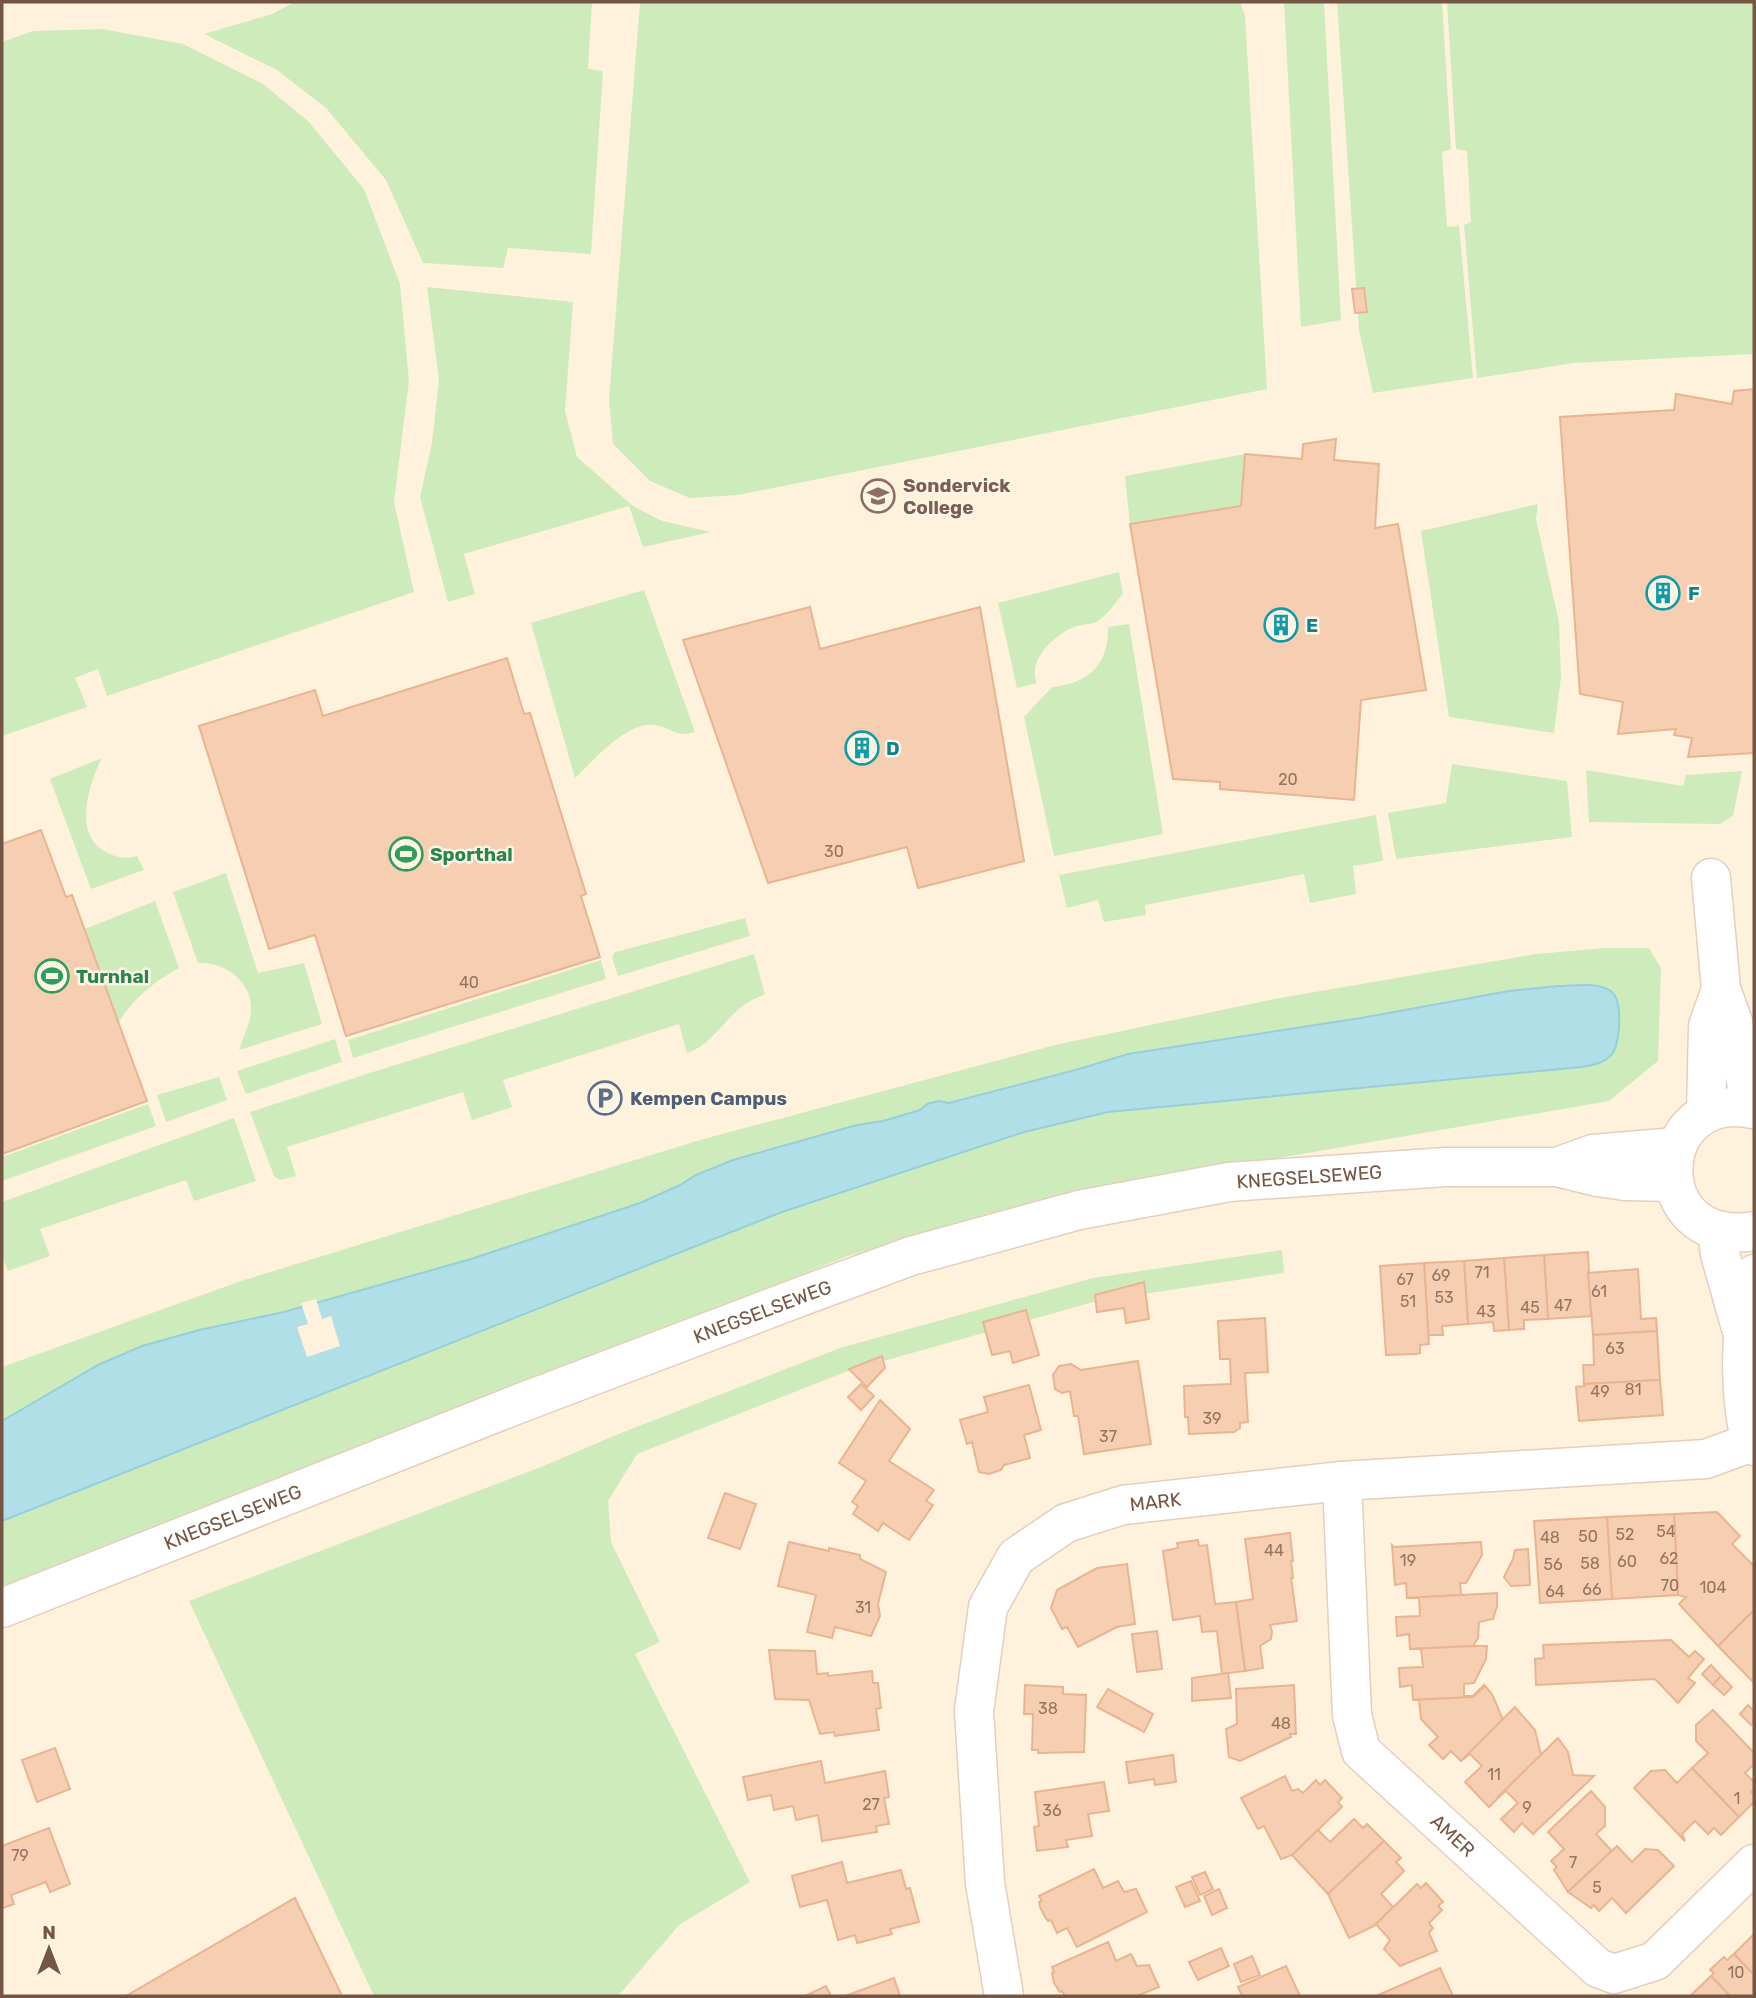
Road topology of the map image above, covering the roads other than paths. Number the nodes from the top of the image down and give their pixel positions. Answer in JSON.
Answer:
{"nodes":[{"id":1,"x":1711,"y":878,"type":"dead end"},
{"id":2,"x":1721,"y":989,"type":"junction"},
{"id":3,"x":1753,"y":1109,"type":"edge"},
{"id":4,"x":1706,"y":1113,"type":"junction"},
{"id":5,"x":1674,"y":1165,"type":"junction"},
{"id":6,"x":1736,"y":1231,"type":"edge"},
{"id":7,"x":1754,"y":1274,"type":"edge"},
{"id":8,"x":1743,"y":1337,"type":"junction"},
{"id":9,"x":1753,"y":1444,"type":"edge"},
{"id":10,"x":1342,"y":1481,"type":"junction"},
{"id":11,"x":2,"y":1608,"type":"edge"},
{"id":12,"x":1754,"y":1864,"type":"edge"},
{"id":13,"x":1004,"y":1996,"type":"edge"}],
"edges":[{"from":1,"to":2,"type":"street"},
{"from":2,"to":3,"type":"street"},
{"from":2,"to":4,"type":"street"},
{"from":3,"to":4,"type":"street"},
{"from":4,"to":5,"type":"street"},
{"from":5,"to":6,"type":"street"},
{"from":5,"to":11,"type":"street","name":"KNEGSELSEWEG"},
{"from":6,"to":8,"type":"street"},
{"from":7,"to":8,"type":"street"},
{"from":8,"to":9,"type":"street"},
{"from":9,"to":10,"type":"street","name":"MARK"},
{"from":10,"to":12,"type":"street","name":"AMER"},
{"from":10,"to":13,"type":"street","name":"MARK"}]}
